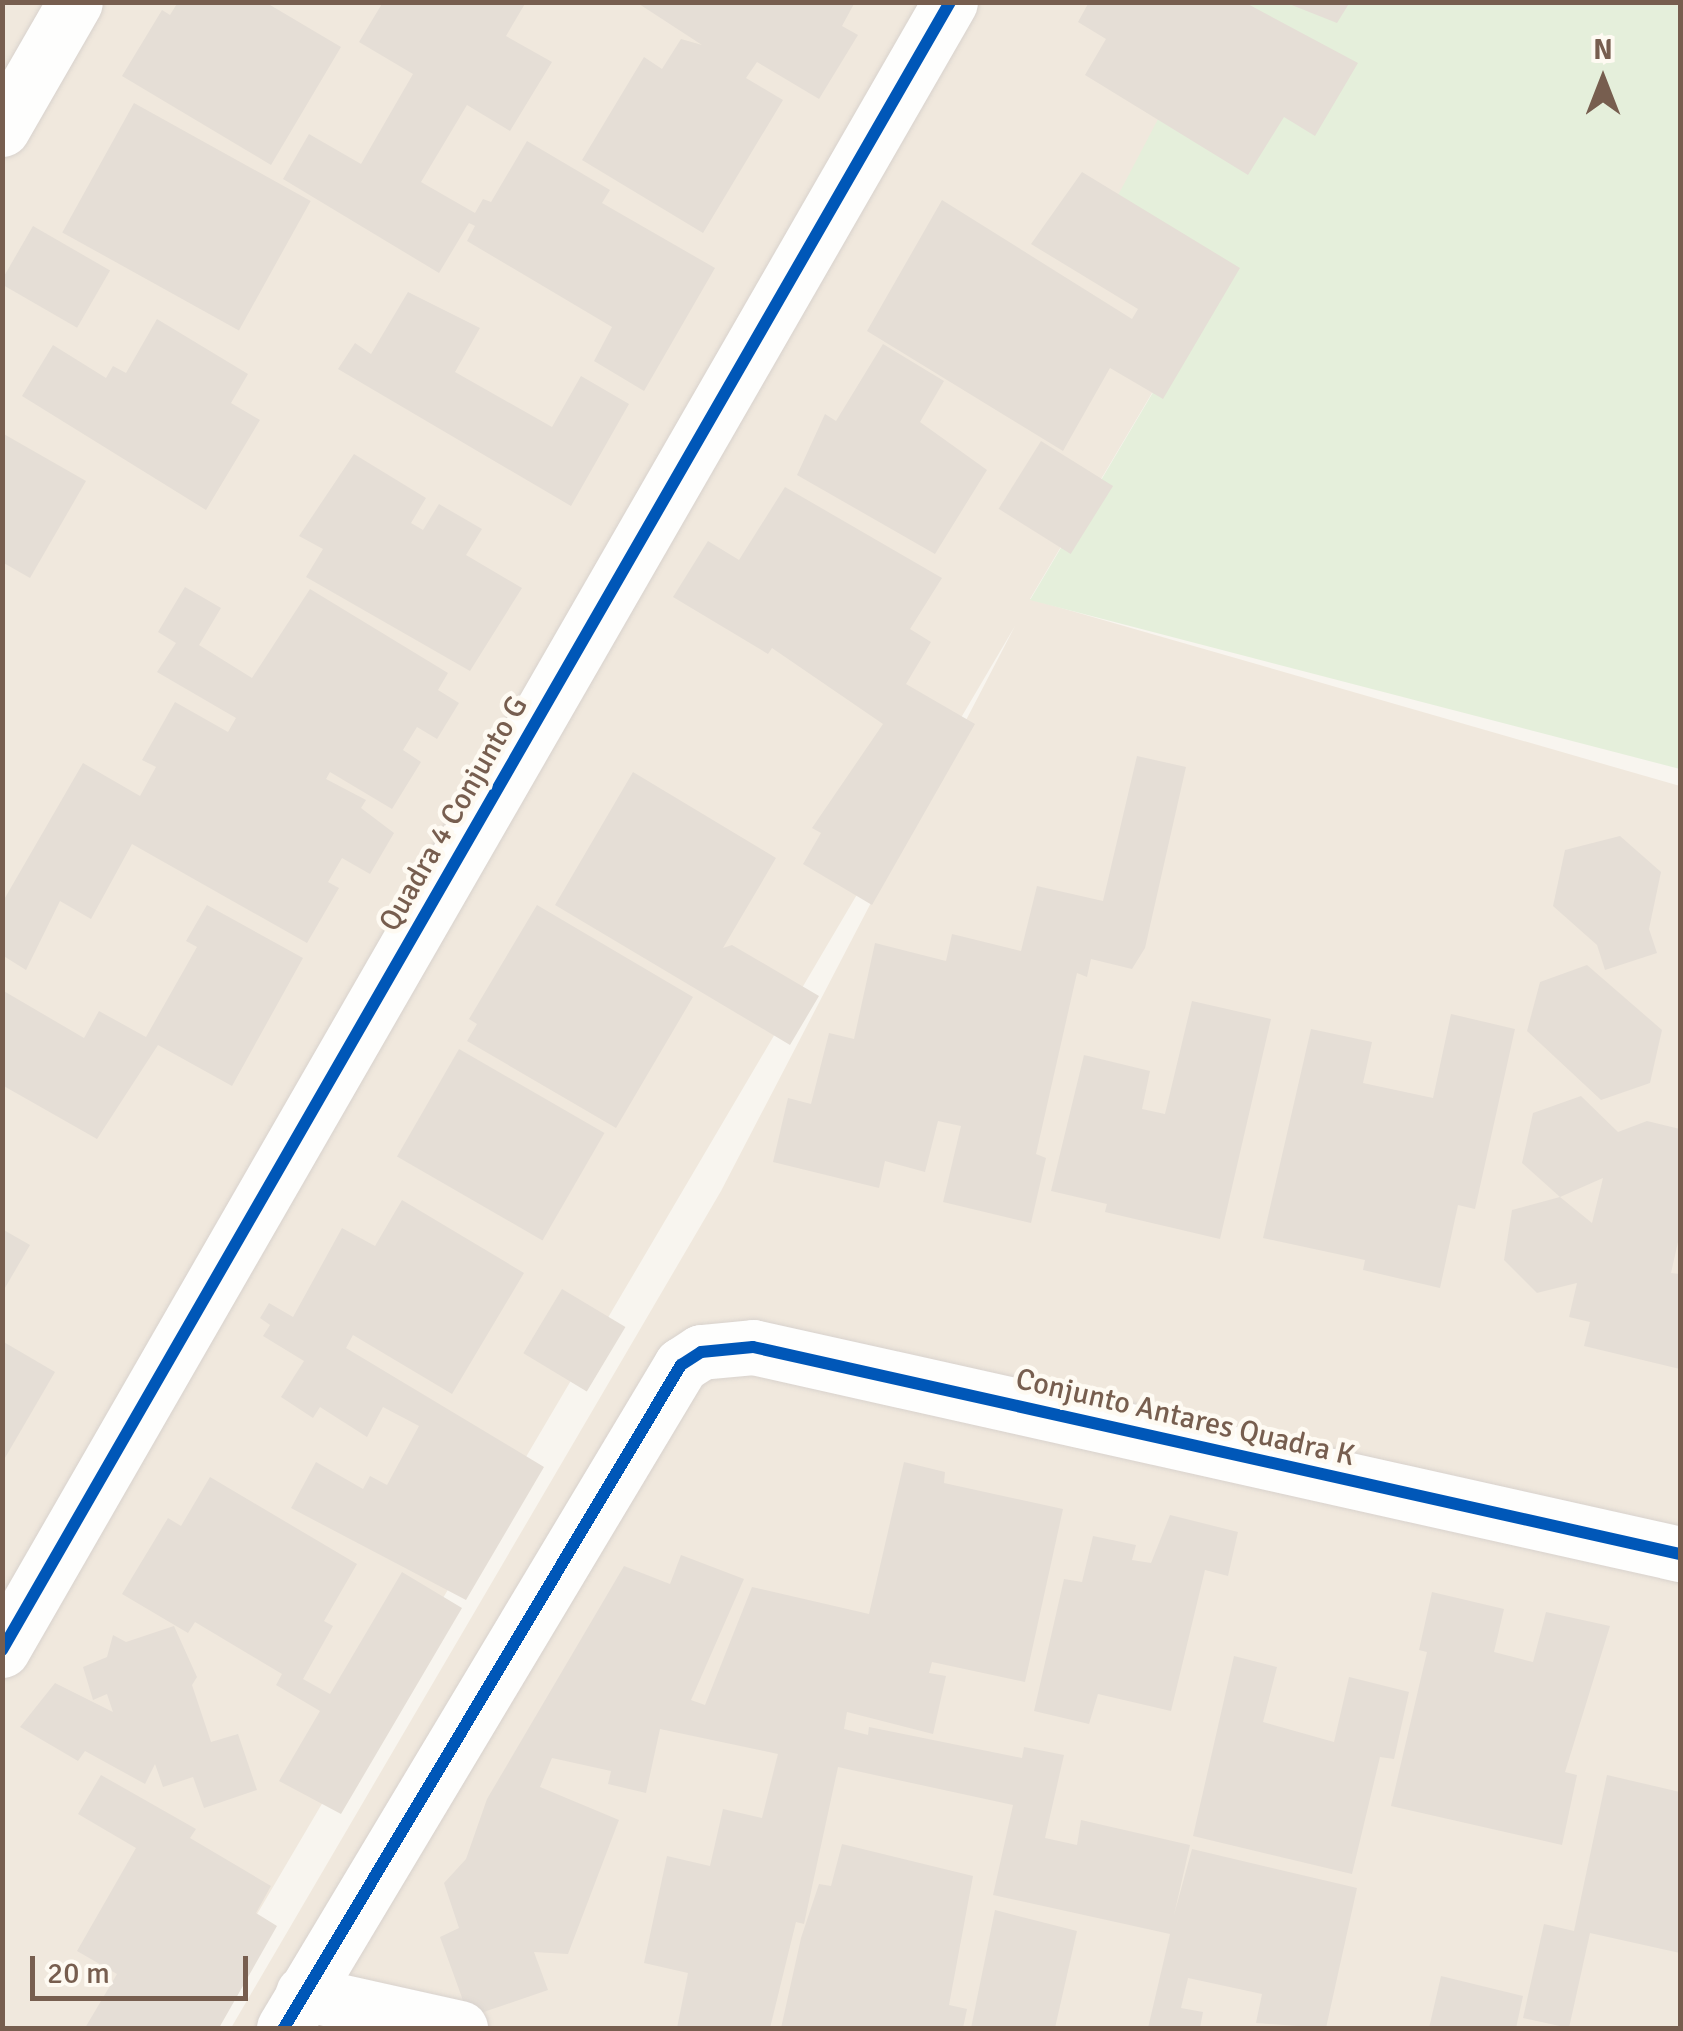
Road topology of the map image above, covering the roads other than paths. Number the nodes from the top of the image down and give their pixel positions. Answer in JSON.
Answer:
{"nodes":[{"id":1,"x":75,"y":2,"type":"edge"},
{"id":2,"x":950,"y":2,"type":"edge"},
{"id":3,"x":2,"y":128,"type":"edge"},
{"id":4,"x":1680,"y":1554,"type":"edge"},
{"id":5,"x":2,"y":1650,"type":"edge"},
{"id":6,"x":293,"y":2011,"type":"edge"},
{"id":7,"x":460,"y":2028,"type":"edge"}],
"edges":[{"from":1,"to":3,"type":"street"},
{"from":2,"to":5,"type":"street","name":"Quadra 4 Conjunto G"},
{"from":4,"to":6,"type":"street","name":"Conjunto Antares Quadra K"},
{"from":6,"to":7,"type":"street"}]}
